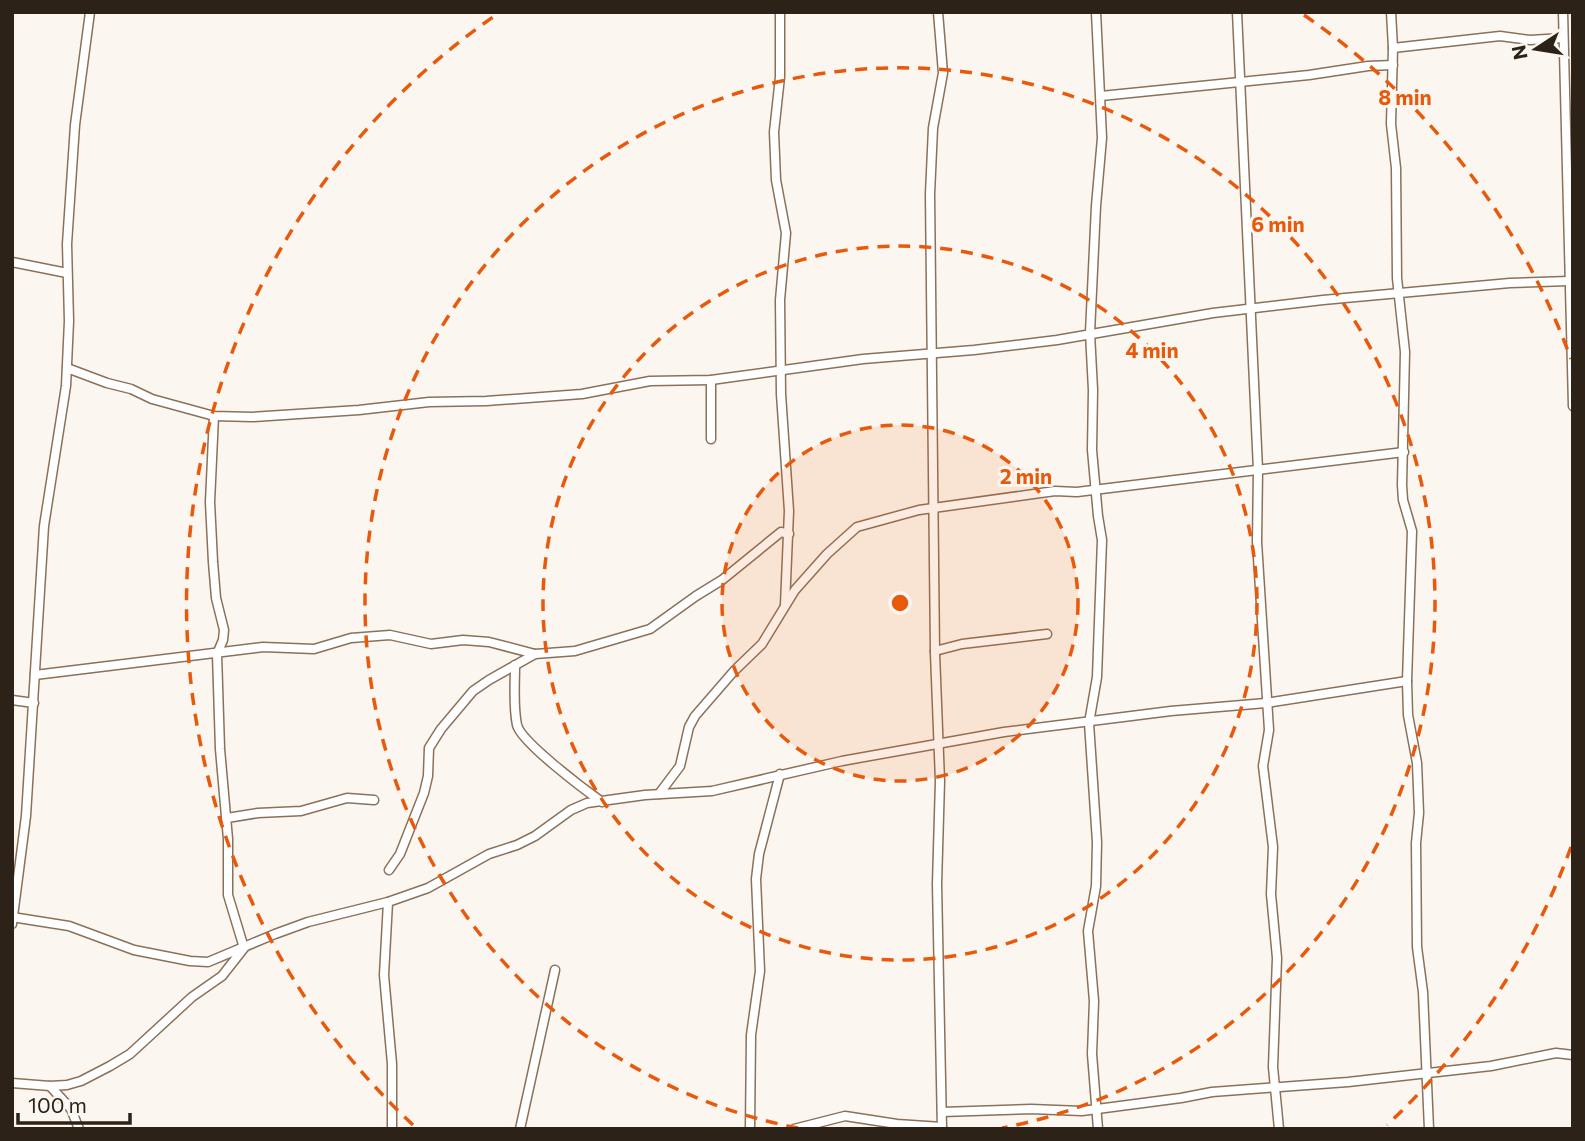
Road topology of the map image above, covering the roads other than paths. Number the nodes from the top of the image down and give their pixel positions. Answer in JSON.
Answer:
{"nodes":[{"id":1,"x":90,"y":12,"type":"edge"},
{"id":2,"x":780,"y":12,"type":"edge"},
{"id":3,"x":938,"y":12,"type":"edge"},
{"id":4,"x":1096,"y":12,"type":"edge"},
{"id":5,"x":1237,"y":12,"type":"edge"},
{"id":6,"x":1391,"y":12,"type":"edge"},
{"id":7,"x":1563,"y":12,"type":"edge"},
{"id":8,"x":1563,"y":38,"type":"junction"},
{"id":9,"x":1393,"y":48,"type":"junction"},
{"id":10,"x":1393,"y":65,"type":"junction"},
{"id":11,"x":1239,"y":82,"type":"junction"},
{"id":12,"x":1101,"y":96,"type":"junction"},
{"id":13,"x":12,"y":262,"type":"edge"},
{"id":14,"x":67,"y":273,"type":"junction"},
{"id":15,"x":1569,"y":281,"type":"junction"},
{"id":16,"x":1399,"y":294,"type":"junction"},
{"id":17,"x":1249,"y":309,"type":"junction"},
{"id":18,"x":1090,"y":333,"type":"junction"},
{"id":19,"x":933,"y":353,"type":"junction"},
{"id":20,"x":67,"y":368,"type":"junction"},
{"id":21,"x":781,"y":370,"type":"junction"},
{"id":22,"x":712,"y":380,"type":"junction"},
{"id":23,"x":1573,"y":406,"type":"edge"},
{"id":24,"x":214,"y":416,"type":"junction"},
{"id":25,"x":711,"y":439,"type":"dead end"},
{"id":26,"x":1404,"y":452,"type":"junction"},
{"id":27,"x":1258,"y":470,"type":"junction"},
{"id":28,"x":1095,"y":488,"type":"junction"},
{"id":29,"x":934,"y":508,"type":"junction"},
{"id":30,"x":789,"y":534,"type":"junction"},
{"id":31,"x":784,"y":608,"type":"junction"},
{"id":32,"x":1047,"y":634,"type":"dead end"},
{"id":33,"x":936,"y":651,"type":"junction"},
{"id":34,"x":217,"y":654,"type":"junction"},
{"id":35,"x":535,"y":654,"type":"junction"},
{"id":36,"x":515,"y":665,"type":"junction"},
{"id":37,"x":35,"y":675,"type":"junction"},
{"id":38,"x":1407,"y":681,"type":"junction"},
{"id":39,"x":12,"y":700,"type":"edge"},
{"id":40,"x":34,"y":703,"type":"junction"},
{"id":41,"x":1266,"y":704,"type":"junction"},
{"id":42,"x":1089,"y":723,"type":"junction"},
{"id":43,"x":940,"y":745,"type":"junction"},
{"id":44,"x":780,"y":774,"type":"junction"},
{"id":45,"x":659,"y":794,"type":"junction"},
{"id":46,"x":374,"y":800,"type":"dead end"},
{"id":47,"x":602,"y":802,"type":"junction"},
{"id":48,"x":227,"y":818,"type":"junction"},
{"id":49,"x":17,"y":845,"type":"edge"},
{"id":50,"x":389,"y":870,"type":"dead end"},
{"id":51,"x":388,"y":902,"type":"junction"},
{"id":52,"x":13,"y":919,"type":"edge"},
{"id":53,"x":244,"y":948,"type":"junction"},
{"id":54,"x":555,"y":970,"type":"dead end"},
{"id":55,"x":1573,"y":1055,"type":"edge"},
{"id":56,"x":1425,"y":1073,"type":"junction"},
{"id":57,"x":12,"y":1083,"type":"edge"},
{"id":58,"x":50,"y":1086,"type":"junction"},
{"id":59,"x":1275,"y":1088,"type":"junction"},
{"id":60,"x":1098,"y":1108,"type":"junction"},
{"id":61,"x":942,"y":1112,"type":"junction"},
{"id":62,"x":942,"y":1128,"type":"edge"},
{"id":63,"x":79,"y":1129,"type":"edge"},
{"id":64,"x":392,"y":1129,"type":"edge"},
{"id":65,"x":520,"y":1129,"type":"edge"},
{"id":66,"x":750,"y":1129,"type":"edge"},
{"id":67,"x":794,"y":1129,"type":"edge"},
{"id":68,"x":1098,"y":1129,"type":"edge"},
{"id":69,"x":1279,"y":1129,"type":"edge"},
{"id":70,"x":1429,"y":1129,"type":"edge"}],
"edges":[{"from":1,"to":14,"type":"street"},
{"from":2,"to":21,"type":"street"},
{"from":3,"to":19,"type":"street"},
{"from":4,"to":12,"type":"street"},
{"from":5,"to":11,"type":"street"},
{"from":6,"to":9,"type":"street"},
{"from":7,"to":8,"type":"street"},
{"from":8,"to":9,"type":"street"},
{"from":8,"to":15,"type":"street"},
{"from":9,"to":10,"type":"street"},
{"from":10,"to":11,"type":"street"},
{"from":10,"to":16,"type":"street"},
{"from":11,"to":12,"type":"street"},
{"from":11,"to":17,"type":"street"},
{"from":12,"to":18,"type":"street"},
{"from":13,"to":14,"type":"street"},
{"from":14,"to":20,"type":"street"},
{"from":15,"to":16,"type":"street"},
{"from":15,"to":23,"type":"street"},
{"from":16,"to":17,"type":"street"},
{"from":16,"to":26,"type":"street"},
{"from":17,"to":18,"type":"street"},
{"from":17,"to":27,"type":"street"},
{"from":18,"to":19,"type":"street"},
{"from":18,"to":28,"type":"street"},
{"from":19,"to":21,"type":"street"},
{"from":19,"to":29,"type":"street"},
{"from":20,"to":24,"type":"street"},
{"from":20,"to":37,"type":"street"},
{"from":21,"to":22,"type":"street"},
{"from":21,"to":30,"type":"street"},
{"from":22,"to":24,"type":"street"},
{"from":22,"to":25,"type":"street"},
{"from":24,"to":34,"type":"street"},
{"from":26,"to":27,"type":"street"},
{"from":26,"to":38,"type":"street"},
{"from":27,"to":28,"type":"street"},
{"from":27,"to":41,"type":"street"},
{"from":28,"to":29,"type":"street"},
{"from":28,"to":42,"type":"street"},
{"from":29,"to":31,"type":"street"},
{"from":29,"to":33,"type":"street"},
{"from":30,"to":31,"type":"street"},
{"from":30,"to":35,"type":"street"},
{"from":31,"to":45,"type":"street"},
{"from":32,"to":33,"type":"street"},
{"from":33,"to":43,"type":"street"},
{"from":34,"to":35,"type":"street"},
{"from":34,"to":37,"type":"street"},
{"from":34,"to":48,"type":"street"},
{"from":35,"to":36,"type":"street"},
{"from":36,"to":47,"type":"street"},
{"from":36,"to":50,"type":"street"},
{"from":37,"to":40,"type":"street"},
{"from":38,"to":41,"type":"street"},
{"from":38,"to":56,"type":"street"},
{"from":39,"to":40,"type":"street"},
{"from":40,"to":49,"type":"street"},
{"from":41,"to":42,"type":"street"},
{"from":41,"to":59,"type":"street"},
{"from":42,"to":43,"type":"street"},
{"from":42,"to":60,"type":"street"},
{"from":43,"to":44,"type":"street"},
{"from":43,"to":61,"type":"street"},
{"from":44,"to":45,"type":"street"},
{"from":44,"to":66,"type":"street"},
{"from":45,"to":47,"type":"street"},
{"from":46,"to":48,"type":"street"},
{"from":47,"to":51,"type":"street"},
{"from":48,"to":53,"type":"street"},
{"from":49,"to":52,"type":"street"},
{"from":51,"to":53,"type":"street"},
{"from":51,"to":64,"type":"street"},
{"from":52,"to":53,"type":"street"},
{"from":53,"to":58,"type":"street"},
{"from":54,"to":65,"type":"street"},
{"from":55,"to":56,"type":"street"},
{"from":56,"to":59,"type":"street"},
{"from":56,"to":70,"type":"street"},
{"from":57,"to":58,"type":"street"},
{"from":58,"to":63,"type":"street"},
{"from":59,"to":60,"type":"street"},
{"from":59,"to":69,"type":"street"},
{"from":60,"to":61,"type":"street"},
{"from":60,"to":68,"type":"street"},
{"from":61,"to":62,"type":"street"},
{"from":62,"to":67,"type":"street"}]}
